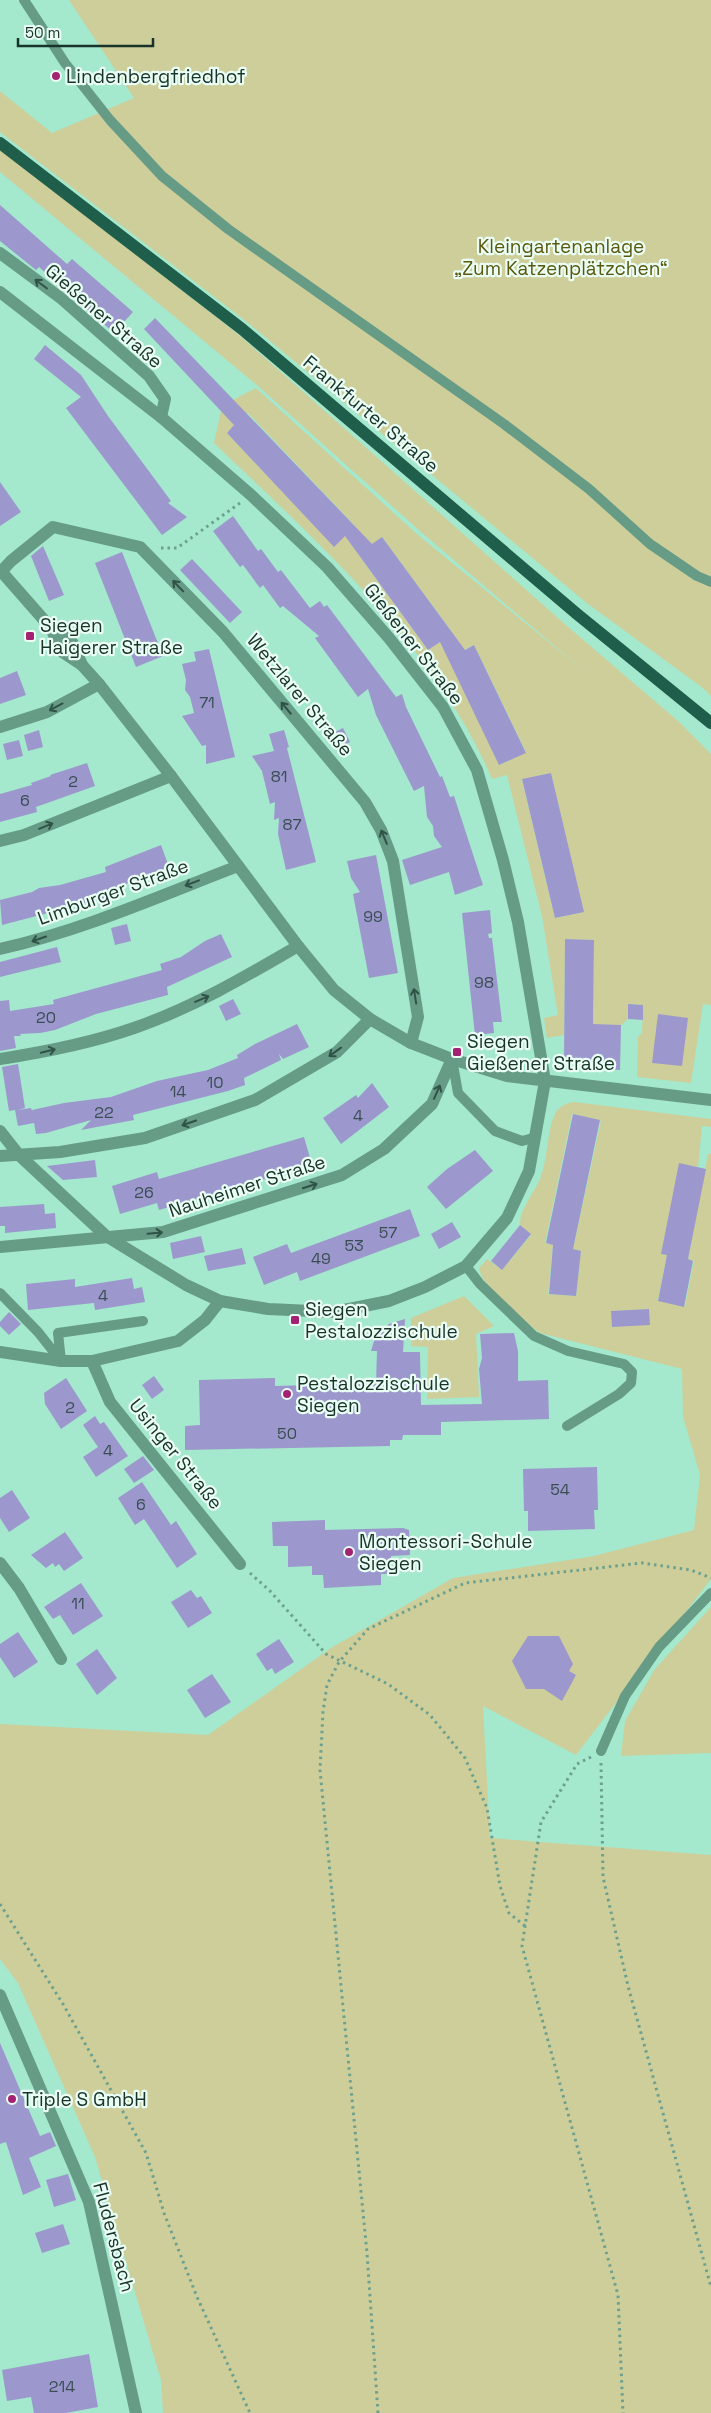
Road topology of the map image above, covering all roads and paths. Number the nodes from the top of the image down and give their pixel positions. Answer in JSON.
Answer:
{"nodes":[{"id":1,"x":24,"y":0,"type":"edge"},
{"id":2,"x":0,"y":143,"type":"edge"},
{"id":3,"x":0,"y":253,"type":"edge"},
{"id":4,"x":0,"y":292,"type":"edge"},
{"id":5,"x":161,"y":417,"type":"junction"},
{"id":6,"x":227,"y":513,"type":"dead end"},
{"id":7,"x":178,"y":548,"type":"dead end"},
{"id":8,"x":0,"y":572,"type":"edge"},
{"id":9,"x":711,"y":582,"type":"edge"},
{"id":10,"x":99,"y":684,"type":"junction"},
{"id":11,"x":711,"y":723,"type":"edge"},
{"id":12,"x":0,"y":727,"type":"edge"},
{"id":13,"x":171,"y":776,"type":"junction"},
{"id":14,"x":0,"y":841,"type":"edge"},
{"id":15,"x":238,"y":866,"type":"junction"},
{"id":16,"x":298,"y":946,"type":"junction"},
{"id":17,"x":0,"y":949,"type":"edge"},
{"id":18,"x":370,"y":1019,"type":"junction"},
{"id":19,"x":411,"y":1043,"type":"junction"},
{"id":20,"x":0,"y":1059,"type":"edge"},
{"id":21,"x":452,"y":1059,"type":"junction"},
{"id":22,"x":545,"y":1081,"type":"junction"},
{"id":23,"x":711,"y":1100,"type":"edge"},
{"id":24,"x":0,"y":1131,"type":"edge"},
{"id":25,"x":533,"y":1138,"type":"junction"},
{"id":26,"x":19,"y":1155,"type":"junction"},
{"id":27,"x":0,"y":1156,"type":"edge"},
{"id":28,"x":106,"y":1236,"type":"junction"},
{"id":29,"x":0,"y":1247,"type":"edge"},
{"id":30,"x":466,"y":1266,"type":"junction"},
{"id":31,"x":0,"y":1293,"type":"edge"},
{"id":32,"x":220,"y":1301,"type":"junction"},
{"id":33,"x":143,"y":1321,"type":"dead end"},
{"id":34,"x":0,"y":1352,"type":"edge"},
{"id":35,"x":62,"y":1361,"type":"junction"},
{"id":36,"x":92,"y":1361,"type":"junction"},
{"id":37,"x":566,"y":1426,"type":"dead end"},
{"id":38,"x":0,"y":1563,"type":"edge"},
{"id":39,"x":240,"y":1564,"type":"joint"},
{"id":40,"x":711,"y":1578,"type":"edge"},
{"id":41,"x":711,"y":1593,"type":"edge"},
{"id":42,"x":61,"y":1659,"type":"dead end"},
{"id":43,"x":339,"y":1662,"type":"junction"},
{"id":44,"x":601,"y":1751,"type":"junction"},
{"id":45,"x":0,"y":1904,"type":"edge"},
{"id":46,"x":525,"y":1926,"type":"junction"},
{"id":47,"x":0,"y":1995,"type":"edge"},
{"id":48,"x":711,"y":2287,"type":"edge"},
{"id":49,"x":136,"y":2413,"type":"edge"},
{"id":50,"x":250,"y":2413,"type":"edge"},
{"id":51,"x":378,"y":2413,"type":"edge"},
{"id":52,"x":623,"y":2413,"type":"edge"}],
"edges":[{"from":1,"to":9,"type":"lane"},
{"from":2,"to":11,"type":"main road","name":"Frankfurter Straße"},
{"from":5,"to":3,"type":"street","name":"Gießener Straße","one_way":true},
{"from":4,"to":5,"type":"street","name":"Gießener Straße"},
{"from":5,"to":22,"type":"street","name":"Gießener Straße"},
{"from":6,"to":7,"type":"path"},
{"from":8,"to":10,"type":"street","name":"Wetzlarer Straße"},
{"from":19,"to":8,"type":"street","name":"Wetzlarer Straße","one_way":true},
{"from":10,"to":12,"type":"street","one_way":true},
{"from":10,"to":13,"type":"street","name":"Wetzlarer Straße"},
{"from":14,"to":13,"type":"street","one_way":true},
{"from":13,"to":15,"type":"street","name":"Wetzlarer Straße"},
{"from":15,"to":16,"type":"street","name":"Wetzlarer Straße"},
{"from":15,"to":17,"type":"street","name":"Limburger Straße","one_way":true},
{"from":16,"to":18,"type":"street","name":"Wetzlarer Straße"},
{"from":20,"to":16,"type":"street","one_way":true},
{"from":18,"to":19,"type":"street","name":"Wetzlarer Straße"},
{"from":18,"to":26,"type":"street","one_way":true},
{"from":19,"to":21,"type":"street","name":"Wetzlarer Straße"},
{"from":21,"to":22,"type":"street","name":"Wetzlarer Straße"},
{"from":21,"to":25,"type":"lane"},
{"from":28,"to":21,"type":"street","name":"Nauheimer Straße","one_way":true},
{"from":22,"to":23,"type":"street","name":"Wetzlarer Straße"},
{"from":22,"to":25,"type":"street"},
{"from":24,"to":26,"type":"street"},
{"from":25,"to":30,"type":"street"},
{"from":26,"to":27,"type":"street"},
{"from":26,"to":28,"type":"street"},
{"from":28,"to":29,"type":"street","name":"Nauheimer Straße"},
{"from":28,"to":32,"type":"street"},
{"from":30,"to":32,"type":"street"},
{"from":30,"to":37,"type":"lane"},
{"from":31,"to":35,"type":"lane"},
{"from":32,"to":36,"type":"street"},
{"from":33,"to":35,"type":"lane"},
{"from":34,"to":35,"type":"street"},
{"from":35,"to":36,"type":"street"},
{"from":36,"to":39,"type":"street","name":"Usinger Straße"},
{"from":38,"to":42,"type":"street"},
{"from":39,"to":43,"type":"path"},
{"from":40,"to":43,"type":"path"},
{"from":41,"to":44,"type":"lane"},
{"from":43,"to":46,"type":"path"},
{"from":43,"to":51,"type":"path"},
{"from":44,"to":46,"type":"path"},
{"from":44,"to":48,"type":"path"},
{"from":45,"to":50,"type":"path"},
{"from":46,"to":52,"type":"path"},
{"from":47,"to":49,"type":"street","name":"Fludersbach"}]}
